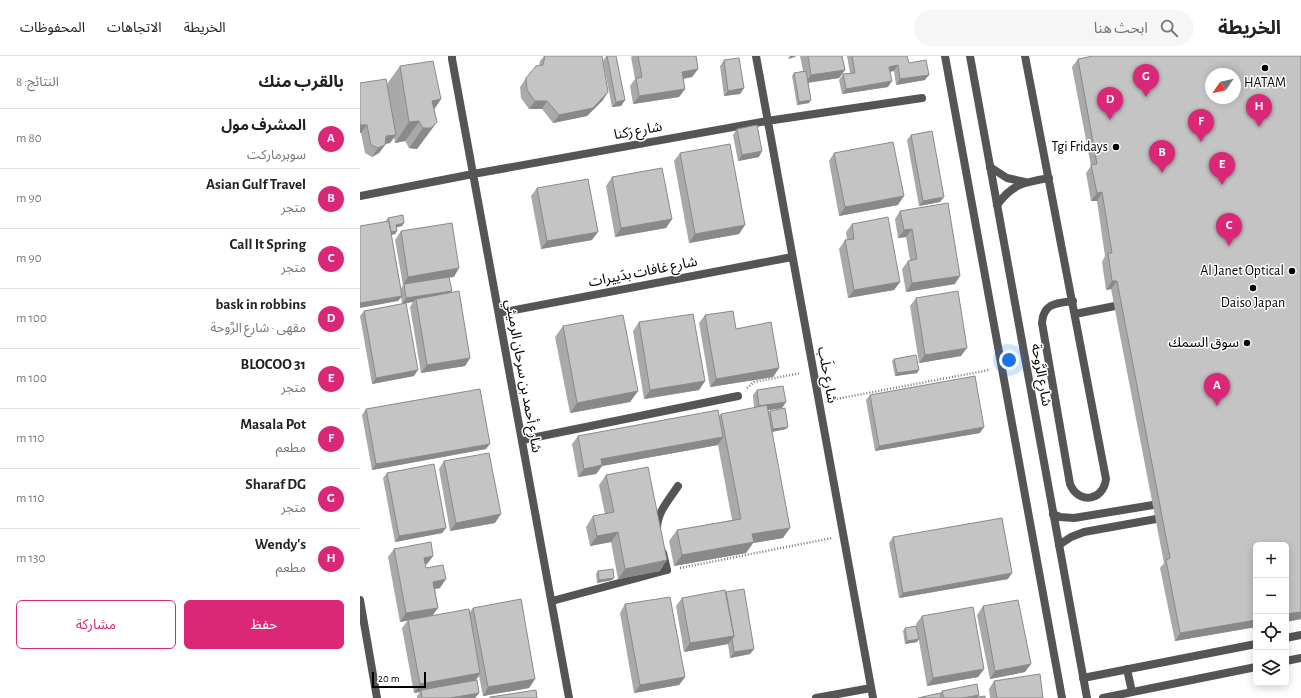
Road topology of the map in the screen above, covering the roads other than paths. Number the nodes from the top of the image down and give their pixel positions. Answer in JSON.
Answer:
{"nodes":[{"id":1,"x":756,"y":56,"type":"edge"},
{"id":2,"x":945,"y":56,"type":"edge"},
{"id":3,"x":970,"y":56,"type":"edge"},
{"id":4,"x":1025,"y":56,"type":"edge"},
{"id":5,"x":451,"y":57,"type":"edge"},
{"id":6,"x":922,"y":98,"type":"dead end"},
{"id":7,"x":767,"y":121,"type":"junction"},
{"id":8,"x":990,"y":167,"type":"junction"},
{"id":9,"x":473,"y":174,"type":"junction"},
{"id":10,"x":1049,"y":178,"type":"junction"},
{"id":11,"x":1026,"y":182,"type":"junction"},
{"id":12,"x":360,"y":196,"type":"edge"},
{"id":13,"x":997,"y":205,"type":"junction"},
{"id":14,"x":792,"y":257,"type":"junction"},
{"id":15,"x":1073,"y":301,"type":"junction"},
{"id":16,"x":1115,"y":306,"type":"dead end"},
{"id":17,"x":499,"y":313,"type":"junction"},
{"id":18,"x":1075,"y":314,"type":"junction"},
{"id":19,"x":738,"y":396,"type":"road end"},
{"id":20,"x":522,"y":440,"type":"junction"},
{"id":21,"x":678,"y":486,"type":"dead end"},
{"id":22,"x":1153,"y":505,"type":"dead end"},
{"id":23,"x":1053,"y":514,"type":"junction"},
{"id":24,"x":1156,"y":519,"type":"dead end"},
{"id":25,"x":1059,"y":545,"type":"junction"},
{"id":26,"x":360,"y":600,"type":"edge"},
{"id":27,"x":552,"y":601,"type":"junction"},
{"id":28,"x":1301,"y":635,"type":"edge"},
{"id":29,"x":1289,"y":637,"type":"edge"},
{"id":30,"x":1253,"y":645,"type":"edge"},
{"id":31,"x":1301,"y":658,"type":"edge"},
{"id":32,"x":1289,"y":660,"type":"edge"},
{"id":33,"x":1253,"y":668,"type":"edge"},
{"id":34,"x":1127,"y":669,"type":"junction"},
{"id":35,"x":1083,"y":678,"type":"junction"},
{"id":36,"x":871,"y":688,"type":"junction"},
{"id":37,"x":1132,"y":692,"type":"junction"},
{"id":38,"x":377,"y":698,"type":"edge"},
{"id":39,"x":570,"y":698,"type":"edge"},
{"id":40,"x":816,"y":698,"type":"edge"},
{"id":41,"x":873,"y":698,"type":"edge"},
{"id":42,"x":1062,"y":698,"type":"edge"},
{"id":43,"x":1087,"y":698,"type":"edge"},
{"id":44,"x":1103,"y":698,"type":"edge"}],
"edges":[{"from":1,"to":7,"type":"street","name":"شارع حلَب"},
{"from":2,"to":42,"type":"street"},
{"from":3,"to":8,"type":"street","name":"شارع الرَّوحة"},
{"from":4,"to":10,"type":"street"},
{"from":5,"to":9,"type":"street","name":"شارع أحمد بن سرحان الرميثي"},
{"from":6,"to":7,"type":"street","name":"شارع رَكنا"},
{"from":7,"to":9,"type":"street","name":"شارع رَكنا"},
{"from":7,"to":14,"type":"street","name":"شارع حلَب"},
{"from":8,"to":11,"type":"street"},
{"from":8,"to":13,"type":"street","name":"شارع الرَّوحة"},
{"from":9,"to":12,"type":"street","name":"شارع رَكنا"},
{"from":9,"to":17,"type":"street","name":"شارع أحمد بن سرحان الرميثي"},
{"from":10,"to":11,"type":"street"},
{"from":10,"to":15,"type":"street"},
{"from":11,"to":13,"type":"street"},
{"from":13,"to":23,"type":"street","name":"شارع الرَّوحة"},
{"from":14,"to":17,"type":"street","name":"شارع غافات بدَييرات"},
{"from":14,"to":36,"type":"street","name":"شارع حلَب"},
{"from":15,"to":18,"type":"street"},
{"from":15,"to":18,"type":"street"},
{"from":16,"to":18,"type":"street"},
{"from":17,"to":20,"type":"street","name":"شارع أحمد بن سرحان الرميثي"},
{"from":19,"to":20,"type":"street"},
{"from":20,"to":27,"type":"street","name":"شارع أحمد بن سرحان الرميثي"},
{"from":21,"to":27,"type":"street"},
{"from":22,"to":23,"type":"street"},
{"from":23,"to":25,"type":"street","name":"شارع الرَّوحة"},
{"from":24,"to":25,"type":"street"},
{"from":25,"to":35,"type":"street","name":"شارع الرَّوحة"},
{"from":26,"to":38,"type":"street"},
{"from":27,"to":39,"type":"street","name":"شارع أحمد بن سرحان الرميثي"},
{"from":28,"to":29,"type":"street"},
{"from":30,"to":34,"type":"street"},
{"from":31,"to":32,"type":"street"},
{"from":33,"to":37,"type":"street"},
{"from":34,"to":35,"type":"street"},
{"from":34,"to":37,"type":"street"},
{"from":35,"to":43,"type":"street","name":"شارع الرَّوحة"},
{"from":36,"to":40,"type":"street"},
{"from":36,"to":41,"type":"street","name":"شارع حلَب"},
{"from":37,"to":44,"type":"street"}]}
